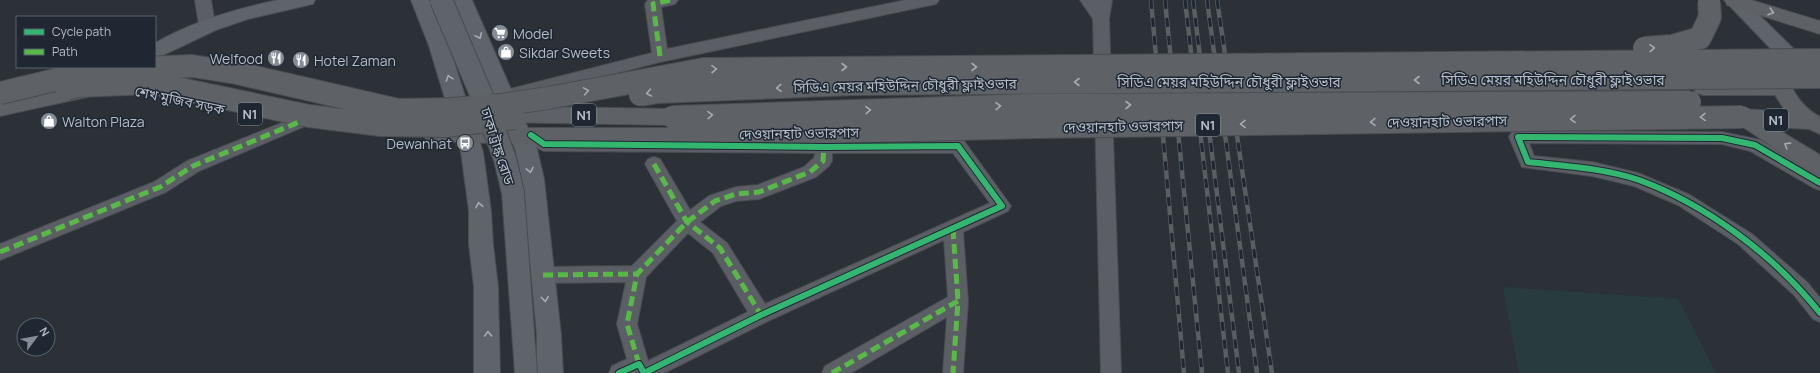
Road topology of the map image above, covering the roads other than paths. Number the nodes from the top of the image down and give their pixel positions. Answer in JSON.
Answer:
{"nodes":[{"id":1,"x":203,"y":0,"type":"edge"},
{"id":2,"x":306,"y":0,"type":"edge"},
{"id":3,"x":420,"y":0,"type":"edge"},
{"id":4,"x":441,"y":0,"type":"edge"},
{"id":5,"x":463,"y":0,"type":"edge"},
{"id":6,"x":670,"y":0,"type":"edge"},
{"id":7,"x":930,"y":0,"type":"edge"},
{"id":8,"x":1088,"y":0,"type":"edge"},
{"id":9,"x":1104,"y":0,"type":"edge"},
{"id":10,"x":1734,"y":0,"type":"edge"},
{"id":11,"x":1709,"y":1,"type":"edge"},
{"id":12,"x":651,"y":2,"type":"edge"},
{"id":13,"x":1101,"y":19,"type":"junction"},
{"id":14,"x":207,"y":25,"type":"junction"},
{"id":15,"x":1820,"y":28,"type":"edge"},
{"id":16,"x":156,"y":51,"type":"edge"},
{"id":17,"x":660,"y":56,"type":"junction"},
{"id":18,"x":156,"y":64,"type":"edge"},
{"id":19,"x":1055,"y":67,"type":"junction"},
{"id":20,"x":81,"y":68,"type":"edge"},
{"id":21,"x":117,"y":68,"type":"edge"},
{"id":22,"x":144,"y":68,"type":"edge"},
{"id":23,"x":156,"y":68,"type":"edge"},
{"id":24,"x":1816,"y":71,"type":"edge"},
{"id":25,"x":1581,"y":79,"type":"junction"},
{"id":26,"x":0,"y":88,"type":"edge"},
{"id":27,"x":104,"y":90,"type":"junction"},
{"id":28,"x":1784,"y":92,"type":"junction"},
{"id":29,"x":0,"y":93,"type":"edge"},
{"id":30,"x":0,"y":106,"type":"edge"},
{"id":31,"x":505,"y":108,"type":"junction"},
{"id":32,"x":0,"y":109,"type":"edge"},
{"id":33,"x":1736,"y":110,"type":"junction"},
{"id":34,"x":460,"y":112,"type":"junction"},
{"id":35,"x":300,"y":122,"type":"junction"},
{"id":36,"x":1816,"y":124,"type":"edge"},
{"id":37,"x":673,"y":126,"type":"junction"},
{"id":38,"x":467,"y":135,"type":"junction"},
{"id":39,"x":519,"y":135,"type":"junction"},
{"id":40,"x":824,"y":147,"type":"junction"},
{"id":41,"x":654,"y":164,"type":"dead end"},
{"id":42,"x":1820,"y":166,"type":"edge"},
{"id":43,"x":1820,"y":183,"type":"edge"},
{"id":44,"x":687,"y":222,"type":"junction"},
{"id":45,"x":953,"y":229,"type":"junction"},
{"id":46,"x":0,"y":252,"type":"edge"},
{"id":47,"x":637,"y":274,"type":"junction"},
{"id":48,"x":543,"y":275,"type":"junction"},
{"id":49,"x":958,"y":301,"type":"junction"},
{"id":50,"x":1820,"y":313,"type":"edge"},
{"id":51,"x":761,"y":315,"type":"junction"},
{"id":52,"x":642,"y":370,"type":"edge"},
{"id":53,"x":487,"y":373,"type":"edge"},
{"id":54,"x":526,"y":373,"type":"edge"},
{"id":55,"x":550,"y":373,"type":"edge"},
{"id":56,"x":619,"y":373,"type":"edge"},
{"id":57,"x":832,"y":373,"type":"edge"},
{"id":58,"x":954,"y":373,"type":"edge"},
{"id":59,"x":1111,"y":373,"type":"edge"}],
"edges":[{"from":1,"to":14,"type":"street"},
{"from":2,"to":14,"type":"main road"},
{"from":34,"to":3,"type":"main road","name":"ঢাকা ট্রাঙ্ক রোড","one_way":true},
{"from":4,"to":54,"type":"main road","name":"ঢাকা ট্রাঙ্ক রোড","bridge":true},
{"from":5,"to":31,"type":"main road","one_way":true},
{"from":6,"to":12,"type":"street"},
{"from":7,"to":17,"type":"street"},
{"from":8,"to":13,"type":"street"},
{"from":9,"to":13,"type":"street"},
{"from":10,"to":15,"type":"highway","one_way":true},
{"from":10,"to":24,"type":"main road"},
{"from":19,"to":11,"type":"highway","one_way":true,"bridge":true},
{"from":12,"to":17,"type":"street"},
{"from":13,"to":59,"type":"street"},
{"from":14,"to":16,"type":"main road"},
{"from":17,"to":31,"type":"street"},
{"from":18,"to":34,"type":"highway","number":"N1"},
{"from":23,"to":19,"type":"highway","one_way":true,"bridge":true},
{"from":19,"to":24,"type":"highway","bridge":true},
{"from":20,"to":26,"type":"highway"},
{"from":21,"to":27,"type":"highway"},
{"from":29,"to":22,"type":"highway","one_way":true,"bridge":true},
{"from":24,"to":25,"type":"highway","name":"সিডিএ মেয়র মহিউদ্দিন চৌধুরী ফ্লাইওভার","bridge":true},
{"from":24,"to":28,"type":"highway","number":"N1"},
{"from":25,"to":28,"type":"highway"},
{"from":25,"to":30,"type":"highway","name":"সিডিএ মেয়র মহিউদ্দিন চৌধুরী ফ্লাইওভার","one_way":true,"bridge":true},
{"from":27,"to":32,"type":"highway","name":"শেখ মুজিব সড়ক","number":"N1"},
{"from":27,"to":35,"type":"highway","name":"শেখ মুজিব সড়ক","number":"N1"},
{"from":28,"to":33,"type":"highway","number":"N1"},
{"from":28,"to":36,"type":"highway","number":"N1"},
{"from":31,"to":34,"type":"highway","number":"N1"},
{"from":31,"to":37,"type":"highway","name":"দেওয়ানহাট ওভারপাস","number":"N1"},
{"from":31,"to":39,"type":"main road"},
{"from":33,"to":36,"type":"highway","number":"N1"},
{"from":33,"to":37,"type":"highway","name":"দেওয়ানহাট ওভারপাস","number":"N1","bridge":true},
{"from":42,"to":33,"type":"highway","one_way":true},
{"from":34,"to":38,"type":"main road","name":"ঢাকা ট্রাঙ্ক রোড"},
{"from":35,"to":38,"type":"highway","name":"শেখ মুজিব সড়ক","number":"N1"},
{"from":35,"to":46,"type":"street"},
{"from":37,"to":39,"type":"highway","name":"দেওয়ানহাট ওভারপাস","number":"N1"},
{"from":38,"to":39,"type":"highway","name":"শেখ মুজিব সড়ক","number":"N1"},
{"from":53,"to":38,"type":"main road","name":"ঢাকা ট্রাঙ্ক রোড","one_way":true},
{"from":39,"to":40,"type":"street"},
{"from":39,"to":48,"type":"main road","one_way":true},
{"from":40,"to":44,"type":"street"},
{"from":40,"to":45,"type":"street"},
{"from":41,"to":44,"type":"street"},
{"from":43,"to":50,"type":"street"},
{"from":44,"to":47,"type":"street"},
{"from":44,"to":51,"type":"street"},
{"from":45,"to":49,"type":"street"},
{"from":45,"to":51,"type":"street"},
{"from":47,"to":48,"type":"street"},
{"from":47,"to":52,"type":"street"},
{"from":48,"to":55,"type":"main road","one_way":true},
{"from":49,"to":57,"type":"street"},
{"from":49,"to":58,"type":"street"},
{"from":51,"to":52,"type":"street"},
{"from":52,"to":56,"type":"street"}]}
